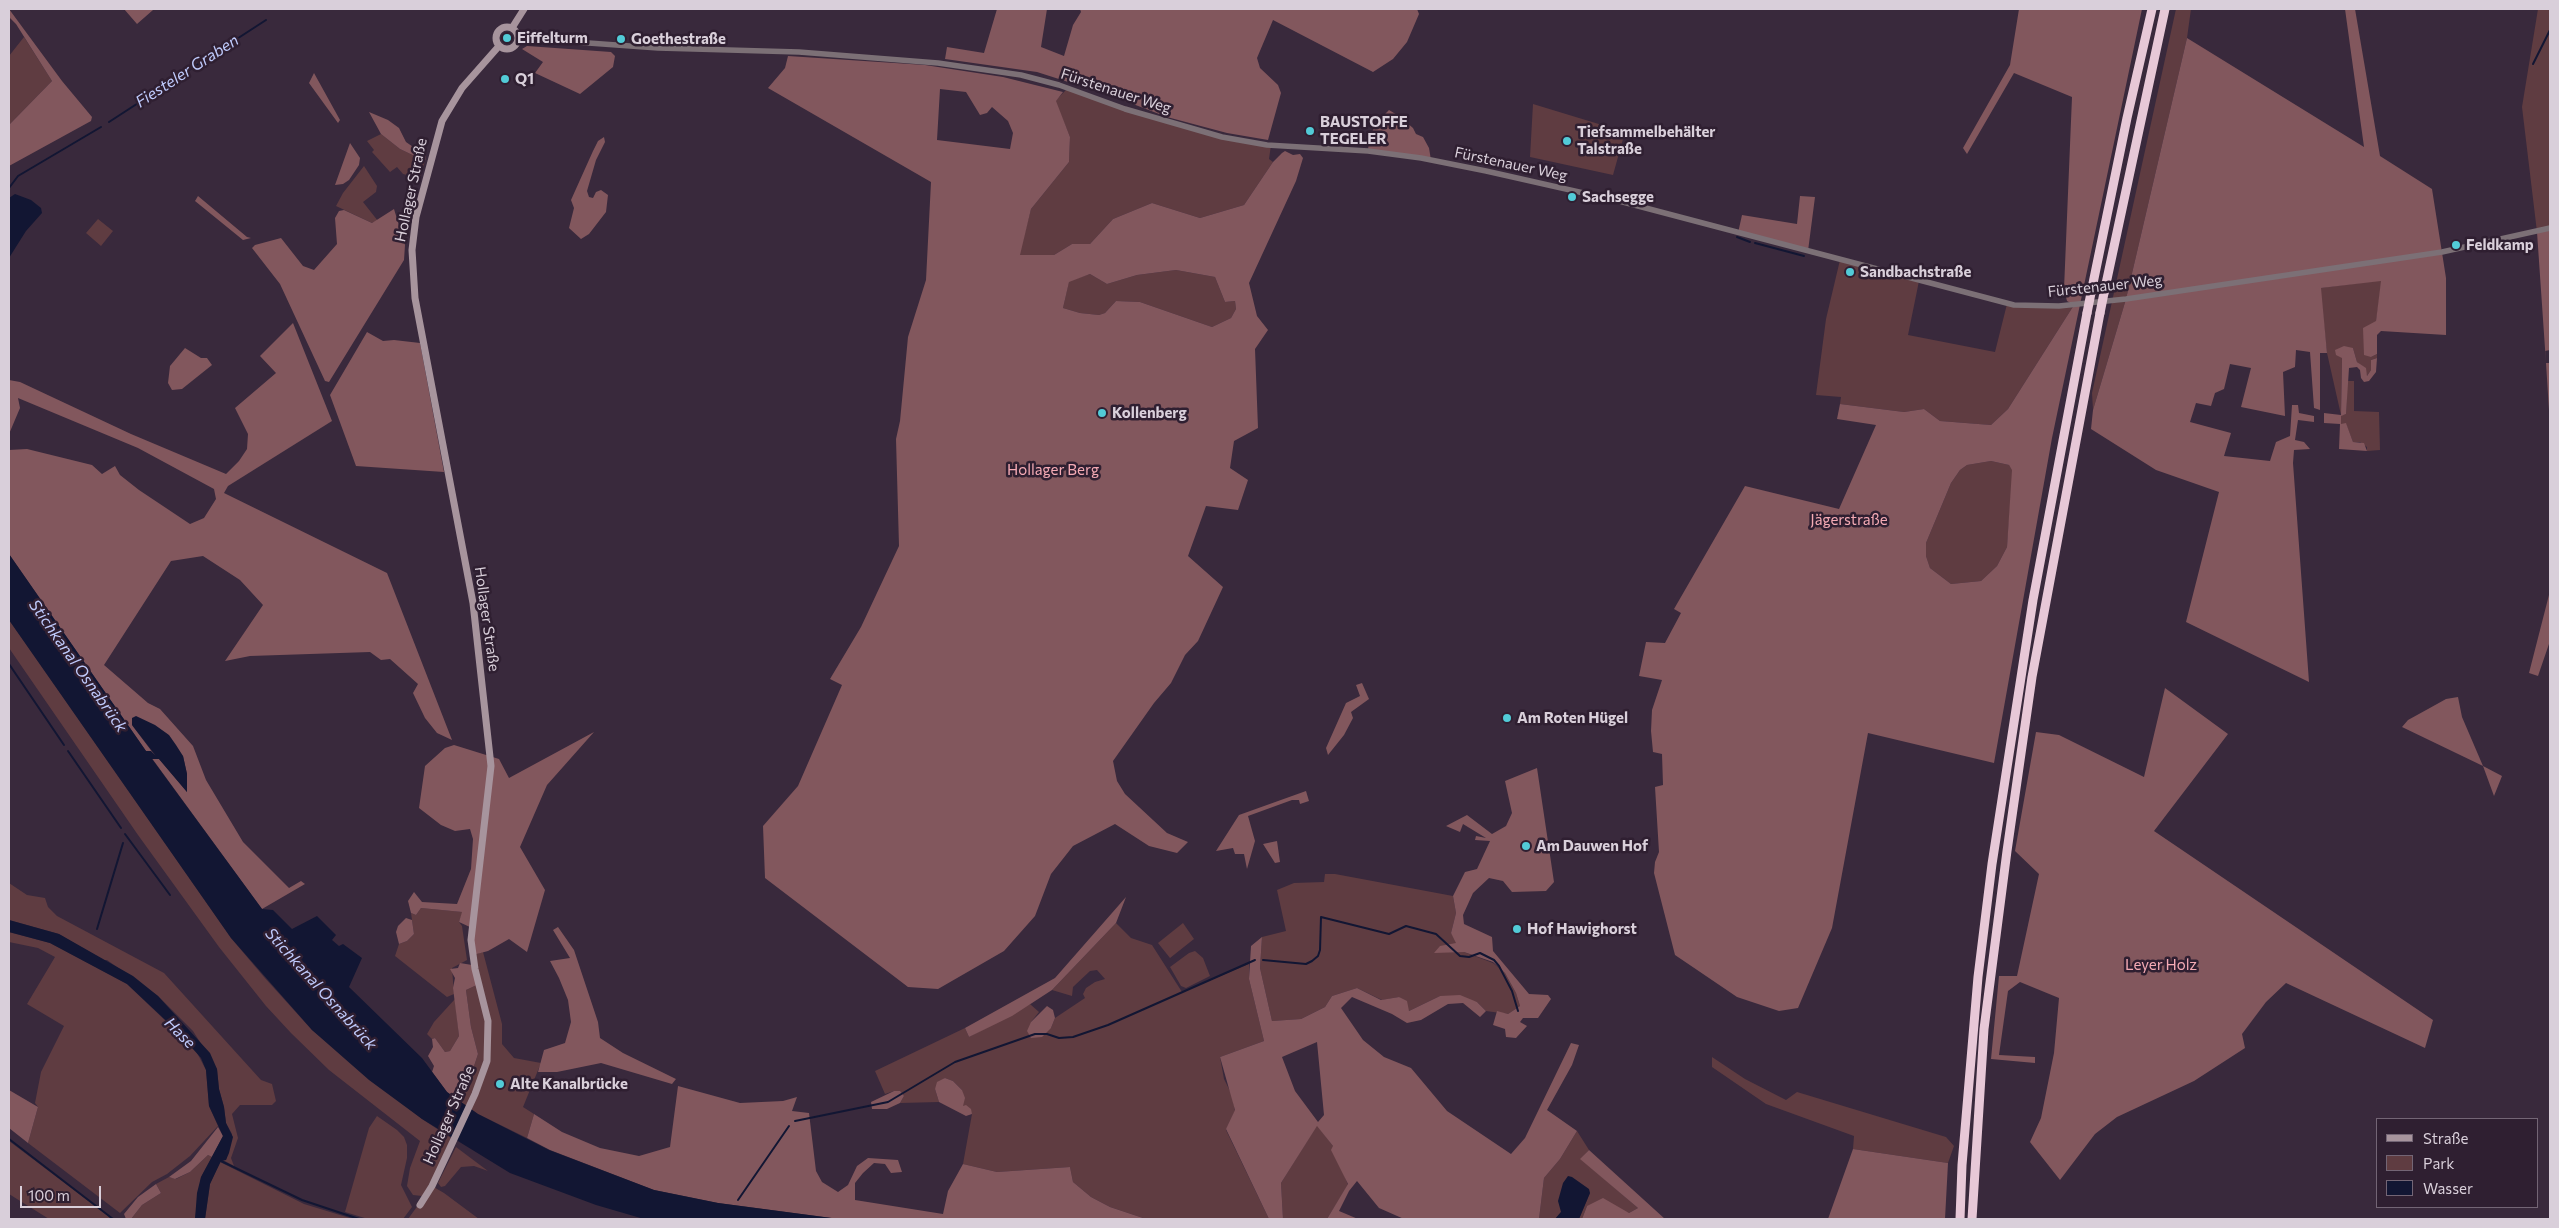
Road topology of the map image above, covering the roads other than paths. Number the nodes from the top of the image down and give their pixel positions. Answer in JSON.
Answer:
{"nodes":[{"id":1,"x":524,"y":9,"type":"edge"},
{"id":2,"x":2152,"y":9,"type":"edge"},
{"id":3,"x":2165,"y":9,"type":"edge"},
{"id":4,"x":512,"y":28,"type":"junction"},
{"id":5,"x":519,"y":38,"type":"junction"},
{"id":6,"x":499,"y":46,"type":"junction"},
{"id":7,"x":2550,"y":228,"type":"edge"},
{"id":8,"x":420,"y":1205,"type":"dead end"},
{"id":9,"x":1960,"y":1219,"type":"edge"},
{"id":10,"x":1972,"y":1219,"type":"edge"}],
"edges":[{"from":1,"to":4,"type":"main road"},
{"from":2,"to":9,"type":"highway","bridge":true},
{"from":3,"to":10,"type":"highway","bridge":true},
{"from":4,"to":5,"type":"main road"},
{"from":4,"to":6,"type":"main road"},
{"from":5,"to":6,"type":"main road"},
{"from":5,"to":7,"type":"street","name":"Fürstenauer Weg"},
{"from":6,"to":8,"type":"main road","name":"Hollager Straße"}]}
